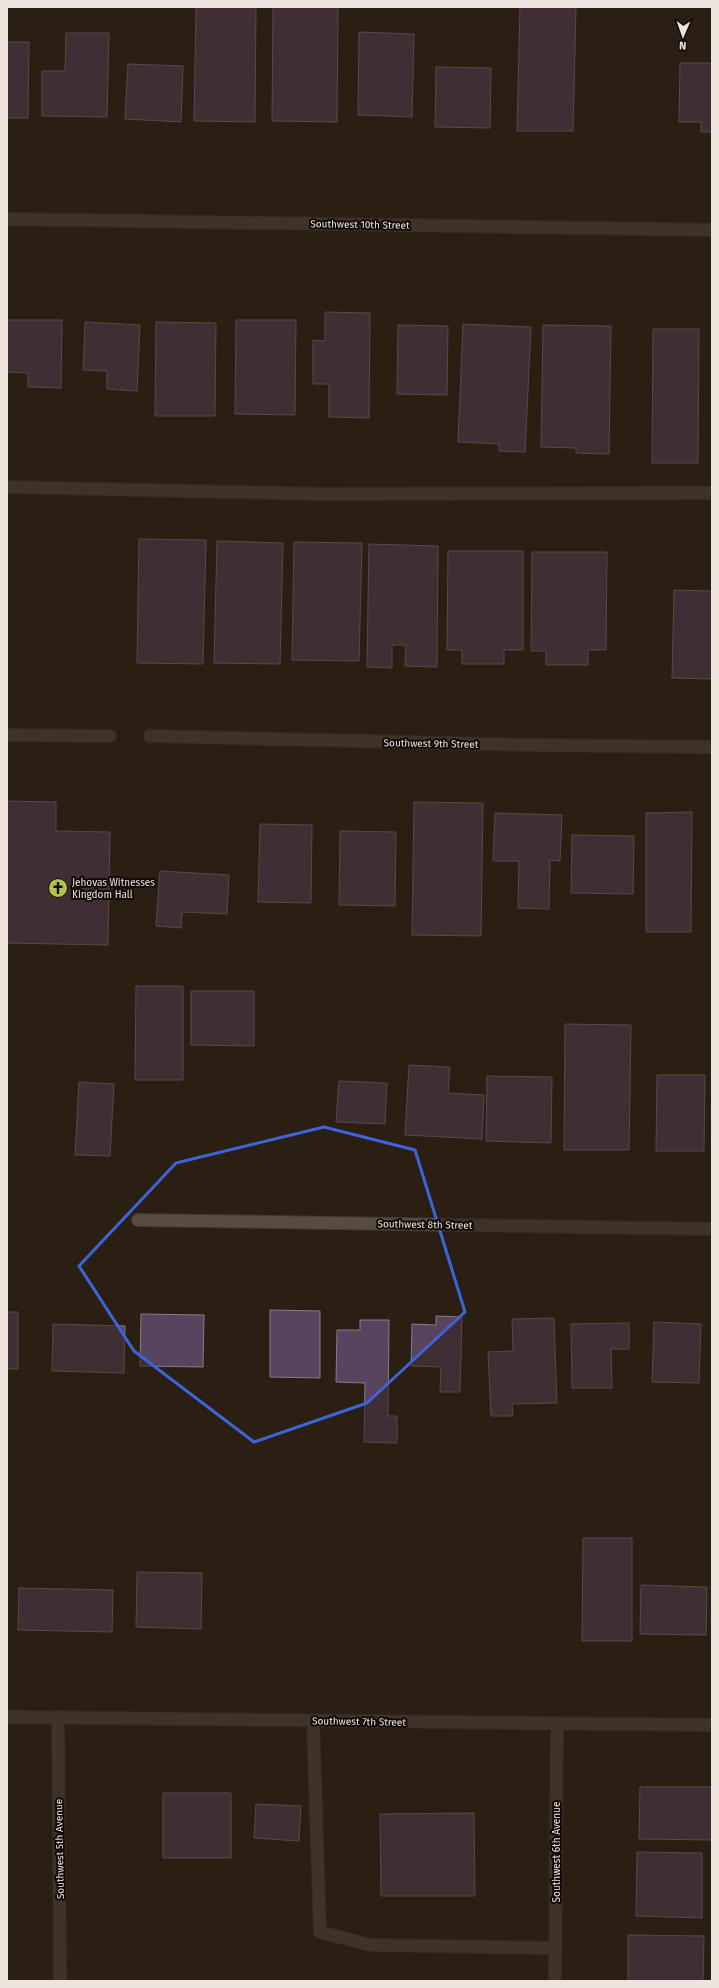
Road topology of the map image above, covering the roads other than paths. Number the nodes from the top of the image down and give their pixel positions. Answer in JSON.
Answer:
{"nodes":[{"id":1,"x":7,"y":219,"type":"edge"},
{"id":2,"x":712,"y":230,"type":"edge"},
{"id":3,"x":7,"y":487,"type":"edge"},
{"id":4,"x":712,"y":493,"type":"edge"},
{"id":5,"x":7,"y":735,"type":"edge"},
{"id":6,"x":110,"y":736,"type":"dead end"},
{"id":7,"x":150,"y":736,"type":"dead end"},
{"id":8,"x":712,"y":747,"type":"edge"},
{"id":9,"x":138,"y":1220,"type":"dead end"},
{"id":10,"x":712,"y":1229,"type":"edge"},
{"id":11,"x":7,"y":1717,"type":"edge"},
{"id":12,"x":58,"y":1717,"type":"junction"},
{"id":13,"x":313,"y":1721,"type":"junction"},
{"id":14,"x":557,"y":1724,"type":"junction"},
{"id":15,"x":712,"y":1725,"type":"edge"},
{"id":16,"x":555,"y":1948,"type":"junction"},
{"id":17,"x":60,"y":1981,"type":"edge"},
{"id":18,"x":555,"y":1981,"type":"edge"}],
"edges":[{"from":1,"to":2,"type":"street","name":"Southwest 10th Street"},
{"from":3,"to":4,"type":"street"},
{"from":5,"to":6,"type":"street"},
{"from":7,"to":8,"type":"street","name":"Southwest 9th Street"},
{"from":9,"to":10,"type":"street","name":"Southwest 8th Street"},
{"from":11,"to":12,"type":"street","name":"Southwest 7th Street"},
{"from":12,"to":13,"type":"street","name":"Southwest 7th Street"},
{"from":12,"to":17,"type":"street","name":"Southwest 5th Avenue"},
{"from":13,"to":14,"type":"street","name":"Southwest 7th Street"},
{"from":13,"to":16,"type":"street"},
{"from":14,"to":15,"type":"street","name":"Southwest 7th Street"},
{"from":14,"to":16,"type":"street","name":"Southwest 6th Avenue"},
{"from":16,"to":18,"type":"street","name":"Southwest 6th Avenue"}]}
